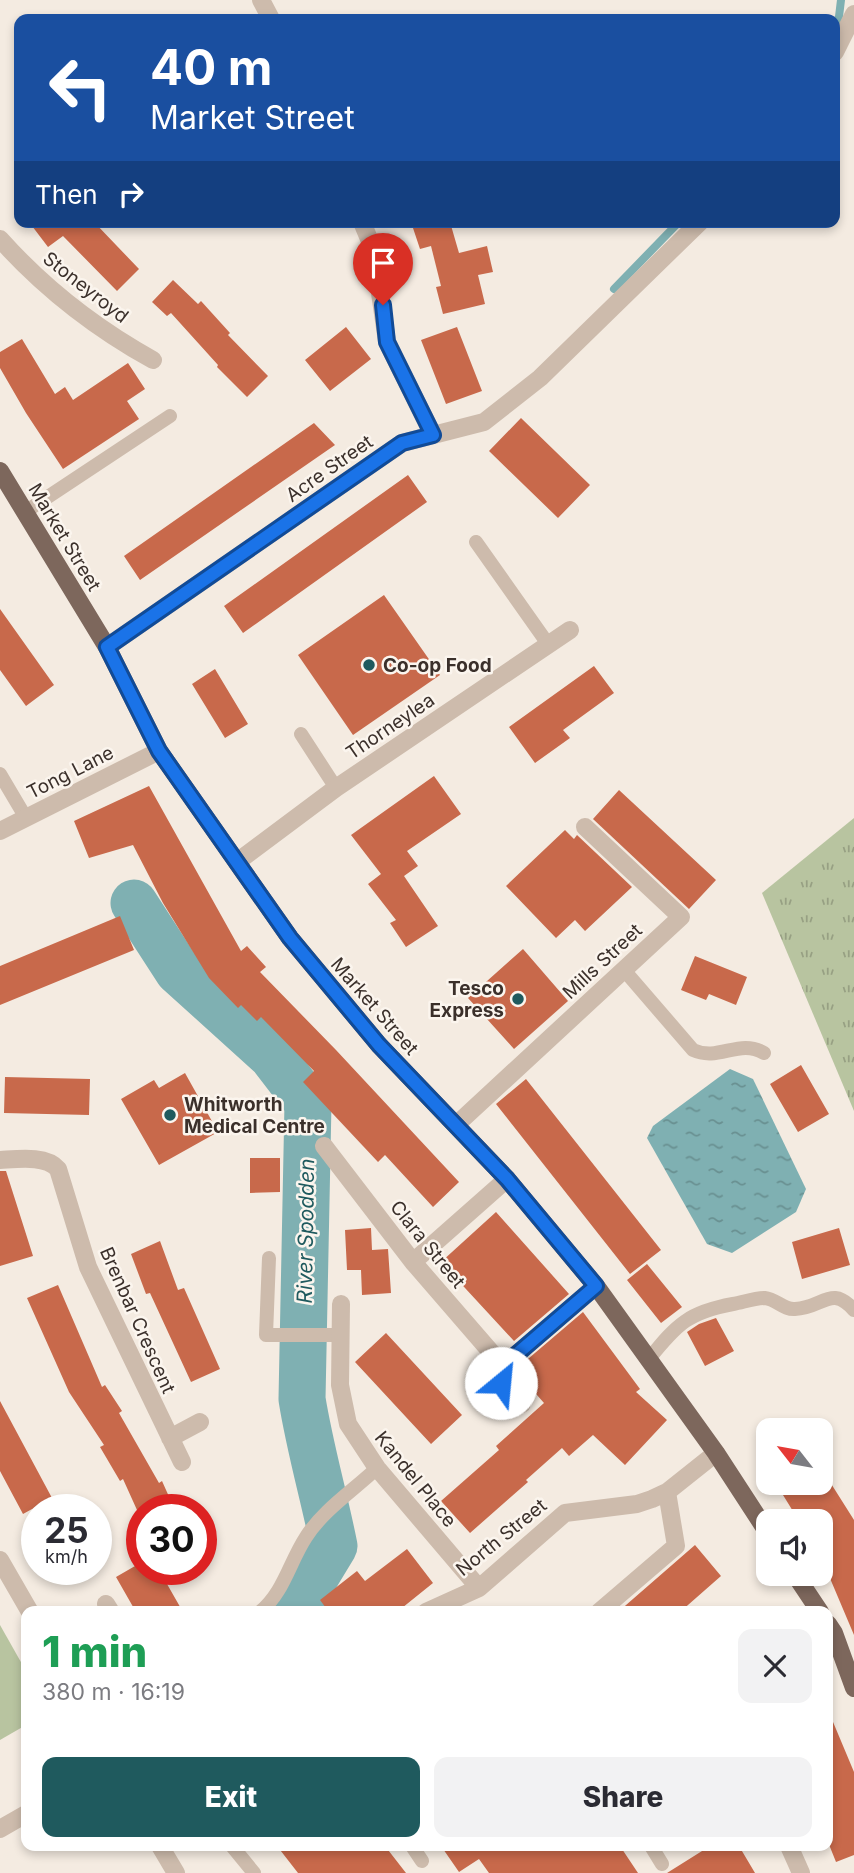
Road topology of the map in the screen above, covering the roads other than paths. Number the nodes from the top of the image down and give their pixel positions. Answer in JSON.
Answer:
{"nodes":[{"id":1,"x":854,"y":14,"type":"edge"},
{"id":2,"x":840,"y":42,"type":"edge"},
{"id":3,"x":364,"y":228,"type":"edge"},
{"id":4,"x":694,"y":228,"type":"edge"},
{"id":5,"x":0,"y":239,"type":"edge"},
{"id":6,"x":153,"y":360,"type":"dead end"},
{"id":7,"x":170,"y":416,"type":"dead end"},
{"id":8,"x":433,"y":435,"type":"junction"},
{"id":9,"x":0,"y":471,"type":"edge"},
{"id":10,"x":25,"y":512,"type":"junction"},
{"id":11,"x":476,"y":542,"type":"dead end"},
{"id":12,"x":570,"y":630,"type":"dead end"},
{"id":13,"x":548,"y":644,"type":"junction"},
{"id":14,"x":107,"y":647,"type":"junction"},
{"id":15,"x":301,"y":734,"type":"dead end"},
{"id":16,"x":159,"y":751,"type":"junction"},
{"id":17,"x":0,"y":774,"type":"edge"},
{"id":18,"x":336,"y":788,"type":"junction"},
{"id":19,"x":26,"y":818,"type":"junction"},
{"id":20,"x":584,"y":827,"type":"dead end"},
{"id":21,"x":0,"y":831,"type":"edge"},
{"id":22,"x":237,"y":862,"type":"junction"},
{"id":23,"x":624,"y":970,"type":"junction"},
{"id":24,"x":764,"y":1053,"type":"dead end"},
{"id":25,"x":456,"y":1125,"type":"junction"},
{"id":26,"x":324,"y":1146,"type":"dead end"},
{"id":27,"x":0,"y":1160,"type":"edge"},
{"id":28,"x":507,"y":1179,"type":"junction"},
{"id":29,"x":269,"y":1258,"type":"dead end"},
{"id":30,"x":413,"y":1262,"type":"junction"},
{"id":31,"x":596,"y":1286,"type":"junction"},
{"id":32,"x":341,"y":1304,"type":"dead end"},
{"id":33,"x":854,"y":1310,"type":"edge"},
{"id":34,"x":333,"y":1336,"type":"junction"},
{"id":35,"x":649,"y":1359,"type":"junction"},
{"id":36,"x":503,"y":1366,"type":"junction"},
{"id":37,"x":522,"y":1404,"type":"dead end"},
{"id":38,"x":200,"y":1422,"type":"dead end"},
{"id":39,"x":170,"y":1437,"type":"junction"},
{"id":40,"x":716,"y":1453,"type":"junction"},
{"id":41,"x":182,"y":1462,"type":"dead end"},
{"id":42,"x":377,"y":1468,"type":"junction"},
{"id":43,"x":667,"y":1492,"type":"junction"},
{"id":44,"x":756,"y":1515,"type":"edge"},
{"id":45,"x":0,"y":1560,"type":"edge"},
{"id":46,"x":803,"y":1586,"type":"edge"},
{"id":47,"x":479,"y":1588,"type":"junction"},
{"id":48,"x":27,"y":1606,"type":"edge"},
{"id":49,"x":267,"y":1606,"type":"edge"},
{"id":50,"x":439,"y":1606,"type":"edge"},
{"id":51,"x":606,"y":1606,"type":"edge"},
{"id":52,"x":816,"y":1606,"type":"edge"},
{"id":53,"x":833,"y":1632,"type":"edge"},
{"id":54,"x":854,"y":1688,"type":"edge"},
{"id":55,"x":21,"y":1817,"type":"edge"},
{"id":56,"x":0,"y":1829,"type":"edge"},
{"id":57,"x":163,"y":1851,"type":"edge"},
{"id":58,"x":236,"y":1851,"type":"edge"},
{"id":59,"x":415,"y":1851,"type":"edge"},
{"id":60,"x":654,"y":1851,"type":"edge"},
{"id":61,"x":791,"y":1851,"type":"edge"},
{"id":62,"x":422,"y":1861,"type":"dead end"},
{"id":63,"x":662,"y":1864,"type":"dead end"},
{"id":64,"x":176,"y":1873,"type":"edge"},
{"id":65,"x":254,"y":1873,"type":"edge"},
{"id":66,"x":801,"y":1873,"type":"edge"}],
"edges":[{"from":1,"to":2,"type":"street"},
{"from":3,"to":8,"type":"street"},
{"from":4,"to":8,"type":"street","name":"Acre Street"},
{"from":5,"to":6,"type":"street","name":"Stoneyroyd"},
{"from":7,"to":10,"type":"lane"},
{"from":8,"to":14,"type":"street","name":"Acre Street"},
{"from":9,"to":10,"type":"main road","name":"Market Street"},
{"from":10,"to":14,"type":"main road","name":"Market Street"},
{"from":11,"to":13,"type":"lane"},
{"from":12,"to":13,"type":"street","name":"Thorneylea"},
{"from":13,"to":18,"type":"street","name":"Thorneylea"},
{"from":14,"to":16,"type":"main road","name":"Market Street"},
{"from":15,"to":18,"type":"lane"},
{"from":16,"to":19,"type":"street","name":"Tong Lane"},
{"from":16,"to":22,"type":"main road","name":"Market Street"},
{"from":17,"to":19,"type":"lane"},
{"from":18,"to":22,"type":"street","name":"Thorneylea"},
{"from":19,"to":21,"type":"street","name":"Tong Lane"},
{"from":20,"to":23,"type":"street","name":"Mills Street"},
{"from":22,"to":25,"type":"main road","name":"Market Street"},
{"from":23,"to":24,"type":"lane"},
{"from":23,"to":25,"type":"street","name":"Mills Street"},
{"from":25,"to":28,"type":"main road","name":"Market Street"},
{"from":26,"to":30,"type":"street","name":"Clara Street"},
{"from":27,"to":39,"type":"street","name":"Brenbar Crescent"},
{"from":28,"to":30,"type":"street"},
{"from":28,"to":31,"type":"main road","name":"Market Street"},
{"from":29,"to":34,"type":"lane"},
{"from":30,"to":36,"type":"street","name":"Clara Street"},
{"from":31,"to":35,"type":"main road","name":"Market Street"},
{"from":31,"to":36,"type":"street"},
{"from":32,"to":34,"type":"street","name":"Kandel Place"},
{"from":33,"to":35,"type":"lane"},
{"from":34,"to":42,"type":"street","name":"Kandel Place"},
{"from":35,"to":40,"type":"main road","name":"Market Street"},
{"from":36,"to":37,"type":"street"},
{"from":38,"to":39,"type":"street"},
{"from":39,"to":41,"type":"street","name":"Brenbar Crescent"},
{"from":40,"to":43,"type":"street","name":"North Street"},
{"from":40,"to":44,"type":"main road","name":"Market Street"},
{"from":42,"to":47,"type":"street","name":"Kandel Place"},
{"from":42,"to":49,"type":"lane"},
{"from":43,"to":47,"type":"street","name":"North Street"},
{"from":43,"to":51,"type":"street"},
{"from":45,"to":48,"type":"street"},
{"from":46,"to":52,"type":"main road"},
{"from":47,"to":50,"type":"street","name":"North Street"},
{"from":53,"to":54,"type":"main road"},
{"from":55,"to":56,"type":"street"},
{"from":57,"to":64,"type":"street"},
{"from":58,"to":65,"type":"lane"},
{"from":59,"to":62,"type":"lane"},
{"from":60,"to":63,"type":"lane"},
{"from":61,"to":66,"type":"street"}]}
